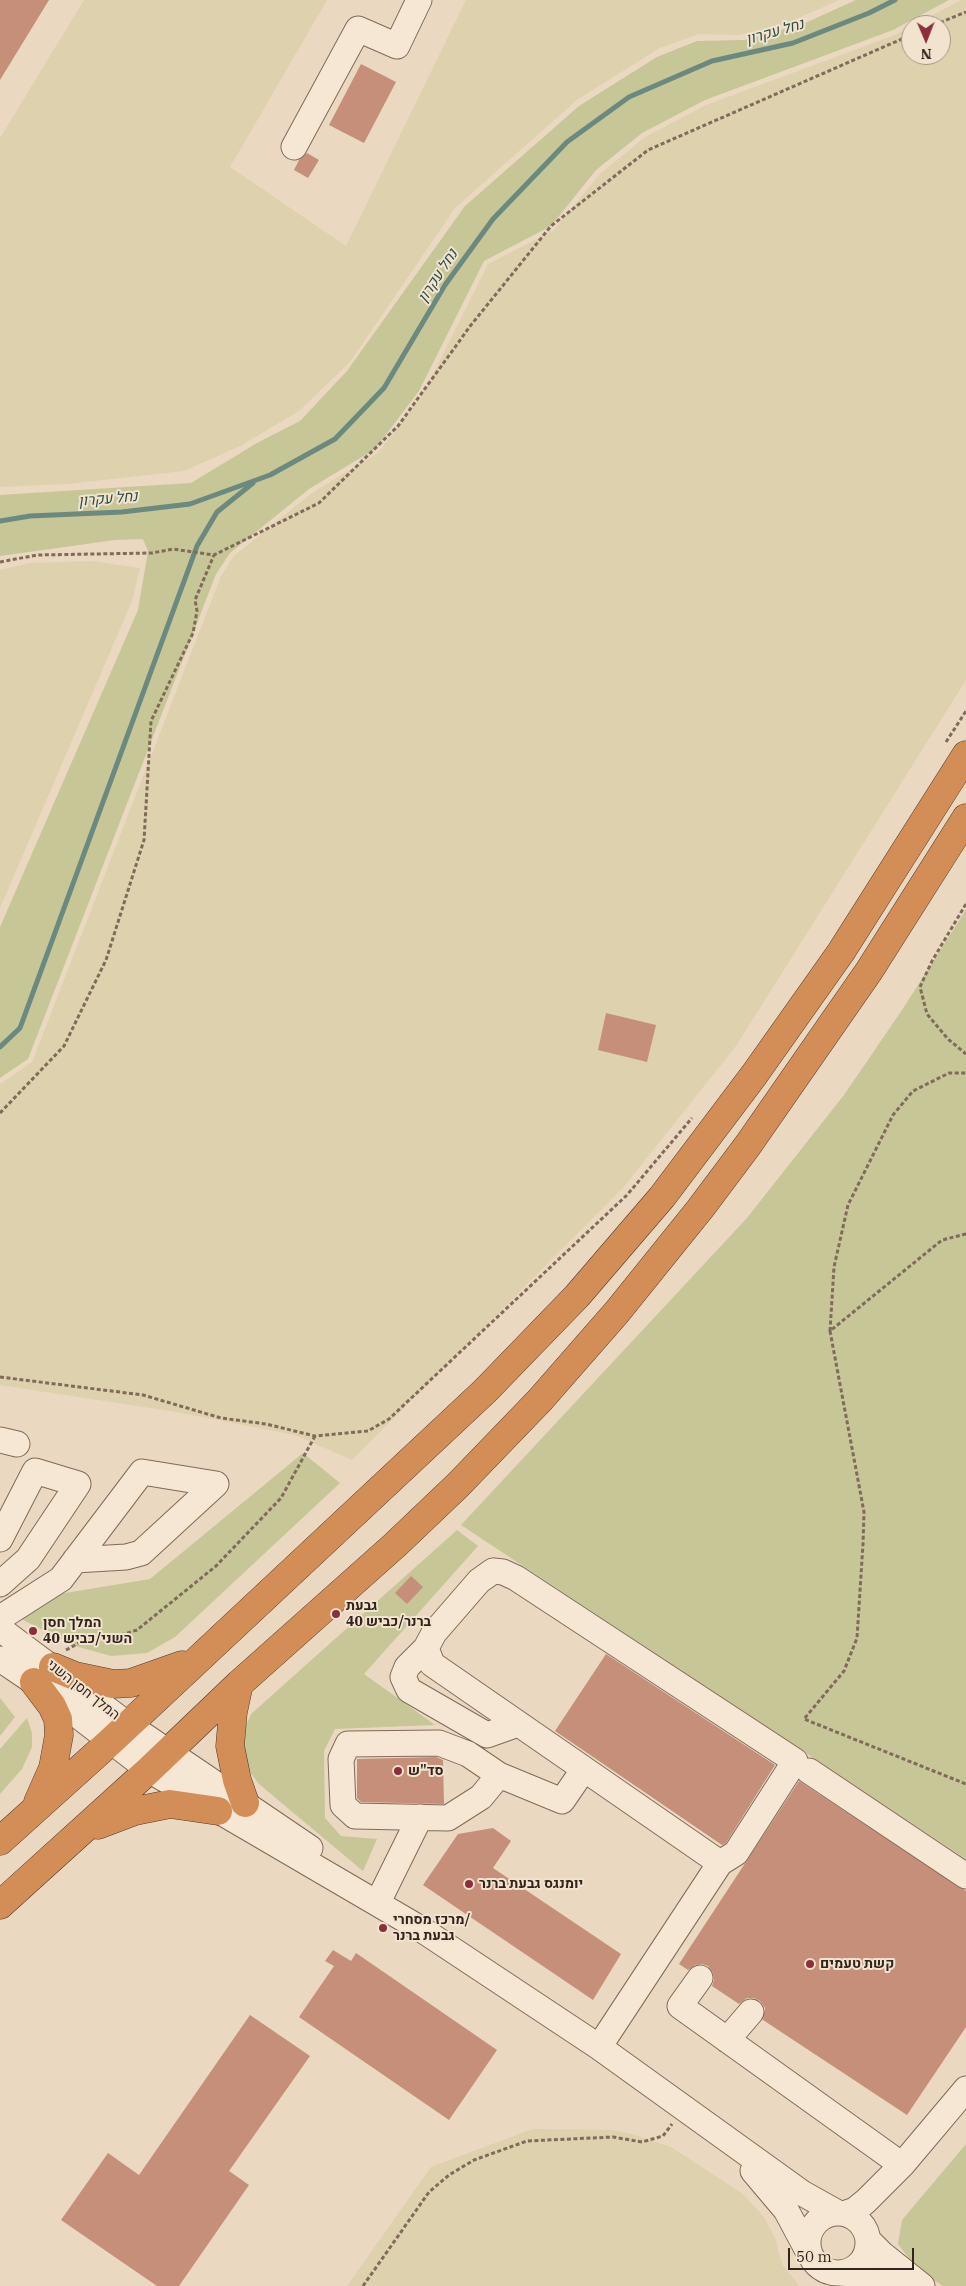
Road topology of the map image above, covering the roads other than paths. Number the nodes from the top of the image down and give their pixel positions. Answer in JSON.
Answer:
{"nodes":[{"id":1,"x":419,"y":0,"type":"edge"},
{"id":2,"x":294,"y":147,"type":"dead end"},
{"id":3,"x":956,"y":749,"type":"edge"},
{"id":4,"x":966,"y":818,"type":"edge"},
{"id":5,"x":0,"y":1539,"type":"edge"},
{"id":6,"x":75,"y":1560,"type":"junction"},
{"id":7,"x":0,"y":1584,"type":"edge"},
{"id":8,"x":0,"y":1618,"type":"edge"},
{"id":9,"x":0,"y":1628,"type":"edge"},
{"id":10,"x":426,"y":1648,"type":"junction"},
{"id":11,"x":207,"y":1650,"type":"junction"},
{"id":12,"x":0,"y":1659,"type":"edge"},
{"id":13,"x":44,"y":1674,"type":"junction"},
{"id":14,"x":239,"y":1684,"type":"junction"},
{"id":15,"x":518,"y":1724,"type":"junction"},
{"id":16,"x":119,"y":1732,"type":"junction"},
{"id":17,"x":157,"y":1761,"type":"junction"},
{"id":18,"x":584,"y":1769,"type":"junction"},
{"id":19,"x":809,"y":1771,"type":"dead end"},
{"id":20,"x":499,"y":1775,"type":"junction"},
{"id":21,"x":246,"y":1803,"type":"junction"},
{"id":22,"x":218,"y":1811,"type":"junction"},
{"id":23,"x":32,"y":1812,"type":"junction"},
{"id":24,"x":420,"y":1817,"type":"junction"},
{"id":25,"x":0,"y":1841,"type":"edge"},
{"id":26,"x":67,"y":1844,"type":"junction"},
{"id":27,"x":720,"y":1863,"type":"junction"},
{"id":28,"x":966,"y":1876,"type":"edge"},
{"id":29,"x":378,"y":1902,"type":"junction"},
{"id":30,"x":0,"y":1905,"type":"edge"},
{"id":31,"x":700,"y":1978,"type":"dead end"},
{"id":32,"x":751,"y":2012,"type":"dead end"},
{"id":33,"x":727,"y":2040,"type":"junction"},
{"id":34,"x":600,"y":2047,"type":"junction"},
{"id":35,"x":966,"y":2089,"type":"edge"},
{"id":36,"x":693,"y":2115,"type":"junction"},
{"id":37,"x":902,"y":2165,"type":"junction"},
{"id":38,"x":841,"y":2213,"type":"junction"},
{"id":39,"x":867,"y":2236,"type":"junction"},
{"id":40,"x":809,"y":2253,"type":"junction"},
{"id":41,"x":837,"y":2273,"type":"junction"},
{"id":42,"x":898,"y":2286,"type":"edge"},
{"id":43,"x":922,"y":2286,"type":"edge"}],
"edges":[{"from":1,"to":2,"type":"street"},
{"from":3,"to":11,"type":"highway"},
{"from":4,"to":14,"type":"highway"},
{"from":5,"to":7,"type":"street"},
{"from":6,"to":6,"type":"street"},
{"from":6,"to":8,"type":"street"},
{"from":9,"to":13,"type":"street","name":"המלך חסן השני"},
{"from":10,"to":15,"type":"street"},
{"from":10,"to":15,"type":"street"},
{"from":10,"to":27,"type":"street"},
{"from":11,"to":13,"type":"highway"},
{"from":11,"to":16,"type":"highway"},
{"from":12,"to":13,"type":"street","name":"המלך חסן השני"},
{"from":13,"to":16,"type":"street","name":"המלך חסן השני"},
{"from":13,"to":23,"type":"highway"},
{"from":14,"to":17,"type":"highway"},
{"from":14,"to":21,"type":"highway"},
{"from":15,"to":18,"type":"street"},
{"from":16,"to":17,"type":"street","name":"המלך חסן השני"},
{"from":16,"to":23,"type":"highway"},
{"from":17,"to":21,"type":"street"},
{"from":17,"to":22,"type":"street"},
{"from":17,"to":26,"type":"highway"},
{"from":18,"to":20,"type":"street"},
{"from":18,"to":27,"type":"street"},
{"from":19,"to":28,"type":"street"},
{"from":20,"to":24,"type":"street"},
{"from":20,"to":24,"type":"street"},
{"from":21,"to":29,"type":"street"},
{"from":22,"to":26,"type":"highway"},
{"from":22,"to":29,"type":"street"},
{"from":23,"to":25,"type":"highway"},
{"from":24,"to":29,"type":"street"},
{"from":26,"to":30,"type":"highway"},
{"from":27,"to":34,"type":"street"},
{"from":29,"to":34,"type":"street"},
{"from":31,"to":33,"type":"street"},
{"from":32,"to":33,"type":"street"},
{"from":33,"to":37,"type":"street"},
{"from":34,"to":36,"type":"street"},
{"from":35,"to":37,"type":"street"},
{"from":36,"to":38,"type":"street"},
{"from":36,"to":40,"type":"street"},
{"from":37,"to":38,"type":"street"},
{"from":37,"to":39,"type":"street"},
{"from":38,"to":39,"type":"street"},
{"from":38,"to":40,"type":"street"},
{"from":39,"to":41,"type":"street"},
{"from":39,"to":43,"type":"street"},
{"from":40,"to":41,"type":"street"},
{"from":41,"to":42,"type":"street"}]}
